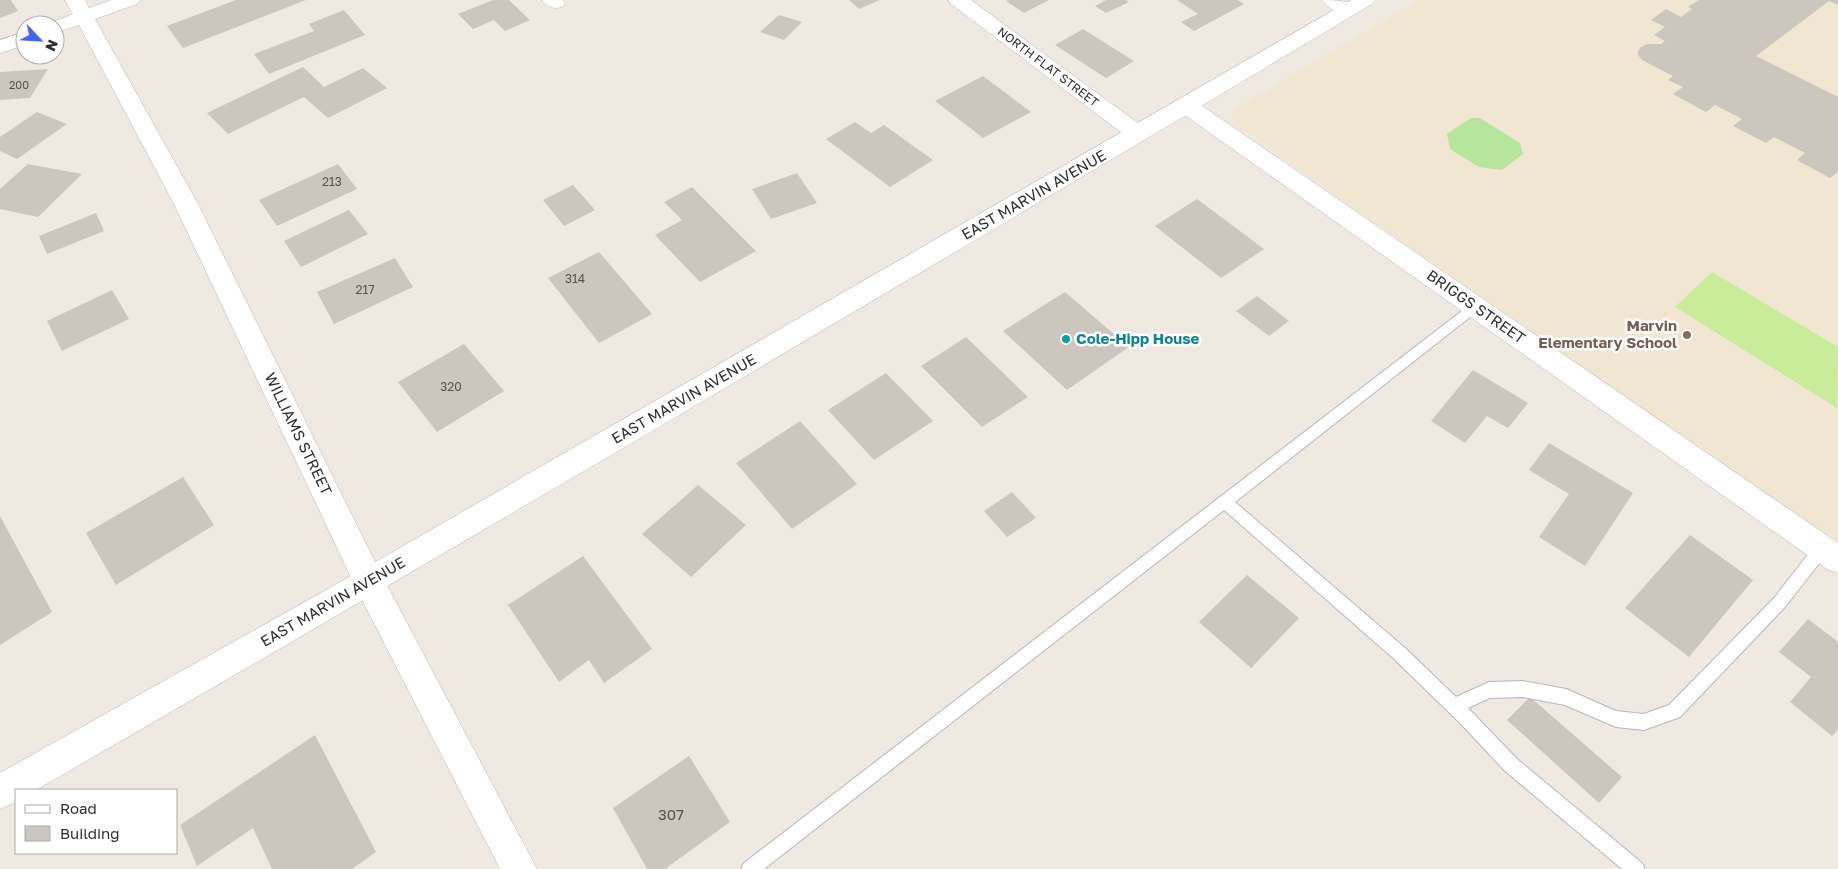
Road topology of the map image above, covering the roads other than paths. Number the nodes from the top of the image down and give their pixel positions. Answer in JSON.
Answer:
{"nodes":[{"id":1,"x":130,"y":0,"type":"edge"},
{"id":2,"x":958,"y":0,"type":"edge"},
{"id":3,"x":1348,"y":3,"type":"edge"},
{"id":4,"x":80,"y":8,"type":"edge"},
{"id":5,"x":65,"y":19,"type":"edge"},
{"id":6,"x":15,"y":42,"type":"edge"},
{"id":7,"x":0,"y":47,"type":"edge"},
{"id":8,"x":1187,"y":106,"type":"junction"},
{"id":9,"x":1138,"y":134,"type":"junction"},
{"id":10,"x":1474,"y":307,"type":"junction"},
{"id":11,"x":1224,"y":501,"type":"junction"},
{"id":12,"x":1832,"y":553,"type":"edge"},
{"id":13,"x":369,"y":582,"type":"junction"},
{"id":14,"x":1454,"y":706,"type":"junction"},
{"id":15,"x":0,"y":792,"type":"edge"},
{"id":16,"x":519,"y":869,"type":"edge"},
{"id":17,"x":750,"y":869,"type":"edge"},
{"id":18,"x":1636,"y":869,"type":"edge"}],
"edges":[{"from":1,"to":4,"type":"street"},
{"from":2,"to":9,"type":"street","name":"NORTH FLAT STREET"},
{"from":3,"to":8,"type":"street","name":"EAST MARVIN AVENUE"},
{"from":4,"to":5,"type":"street"},
{"from":4,"to":13,"type":"street","name":"WILLIAMS STREET"},
{"from":6,"to":7,"type":"street"},
{"from":8,"to":9,"type":"street","name":"EAST MARVIN AVENUE"},
{"from":8,"to":10,"type":"street","name":"BRIGGS STREET"},
{"from":9,"to":13,"type":"street","name":"EAST MARVIN AVENUE"},
{"from":10,"to":11,"type":"lane"},
{"from":10,"to":12,"type":"street","name":"BRIGGS STREET"},
{"from":11,"to":14,"type":"lane"},
{"from":11,"to":17,"type":"lane"},
{"from":12,"to":14,"type":"lane"},
{"from":13,"to":15,"type":"street","name":"EAST MARVIN AVENUE"},
{"from":13,"to":16,"type":"street","name":"WILLIAMS STREET"},
{"from":14,"to":18,"type":"lane"}]}
